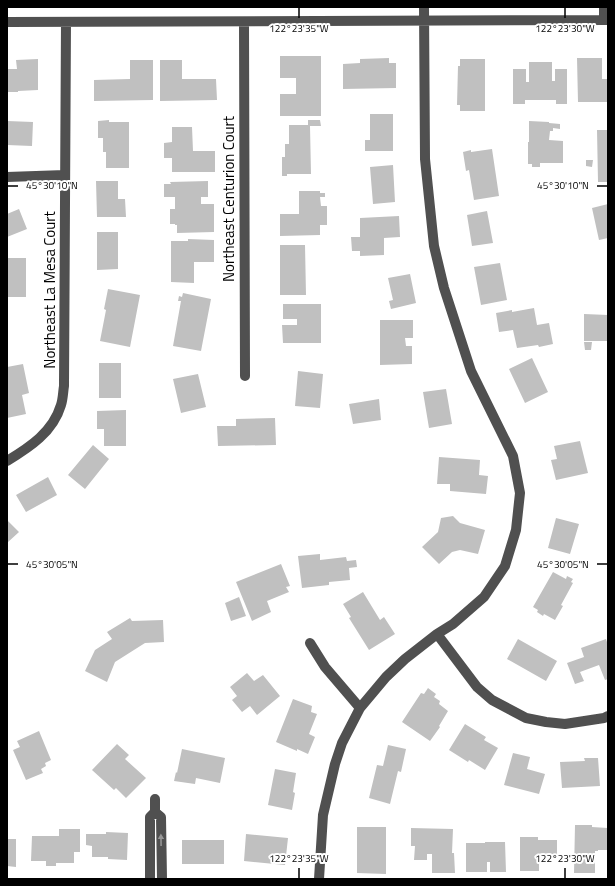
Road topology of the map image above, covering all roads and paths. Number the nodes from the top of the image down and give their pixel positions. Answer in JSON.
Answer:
{"nodes":[{"id":1,"x":424,"y":7,"type":"edge"},
{"id":2,"x":604,"y":7,"type":"edge"},
{"id":3,"x":606,"y":20,"type":"edge"},
{"id":4,"x":424,"y":21,"type":"junction"},
{"id":5,"x":7,"y":22,"type":"edge"},
{"id":6,"x":66,"y":22,"type":"junction"},
{"id":7,"x":244,"y":22,"type":"junction"},
{"id":8,"x":65,"y":175,"type":"junction"},
{"id":9,"x":7,"y":177,"type":"edge"},
{"id":10,"x":245,"y":376,"type":"dead end"},
{"id":11,"x":7,"y":461,"type":"edge"},
{"id":12,"x":437,"y":634,"type":"junction"},
{"id":13,"x":310,"y":643,"type":"dead end"},
{"id":14,"x":360,"y":708,"type":"junction"},
{"id":15,"x":608,"y":716,"type":"edge"},
{"id":16,"x":155,"y":799,"type":"dead end"},
{"id":17,"x":155,"y":812,"type":"junction"},
{"id":18,"x":150,"y":879,"type":"edge"},
{"id":19,"x":162,"y":879,"type":"edge"},
{"id":20,"x":320,"y":879,"type":"edge"}],
"edges":[{"from":1,"to":4,"type":"street"},
{"from":2,"to":3,"type":"street"},
{"from":3,"to":4,"type":"street"},
{"from":4,"to":7,"type":"street"},
{"from":4,"to":12,"type":"street"},
{"from":5,"to":6,"type":"street"},
{"from":6,"to":7,"type":"street"},
{"from":6,"to":8,"type":"street","name":"Northeast La Mesa Court"},
{"from":7,"to":10,"type":"street","name":"Northeast Centurion Court"},
{"from":8,"to":9,"type":"street"},
{"from":8,"to":11,"type":"street","name":"Northeast La Mesa Court"},
{"from":12,"to":14,"type":"street"},
{"from":12,"to":15,"type":"street"},
{"from":13,"to":14,"type":"street"},
{"from":14,"to":20,"type":"street"},
{"from":16,"to":17,"type":"street"},
{"from":17,"to":18,"type":"street"},
{"from":19,"to":17,"type":"street","one_way":true}]}
